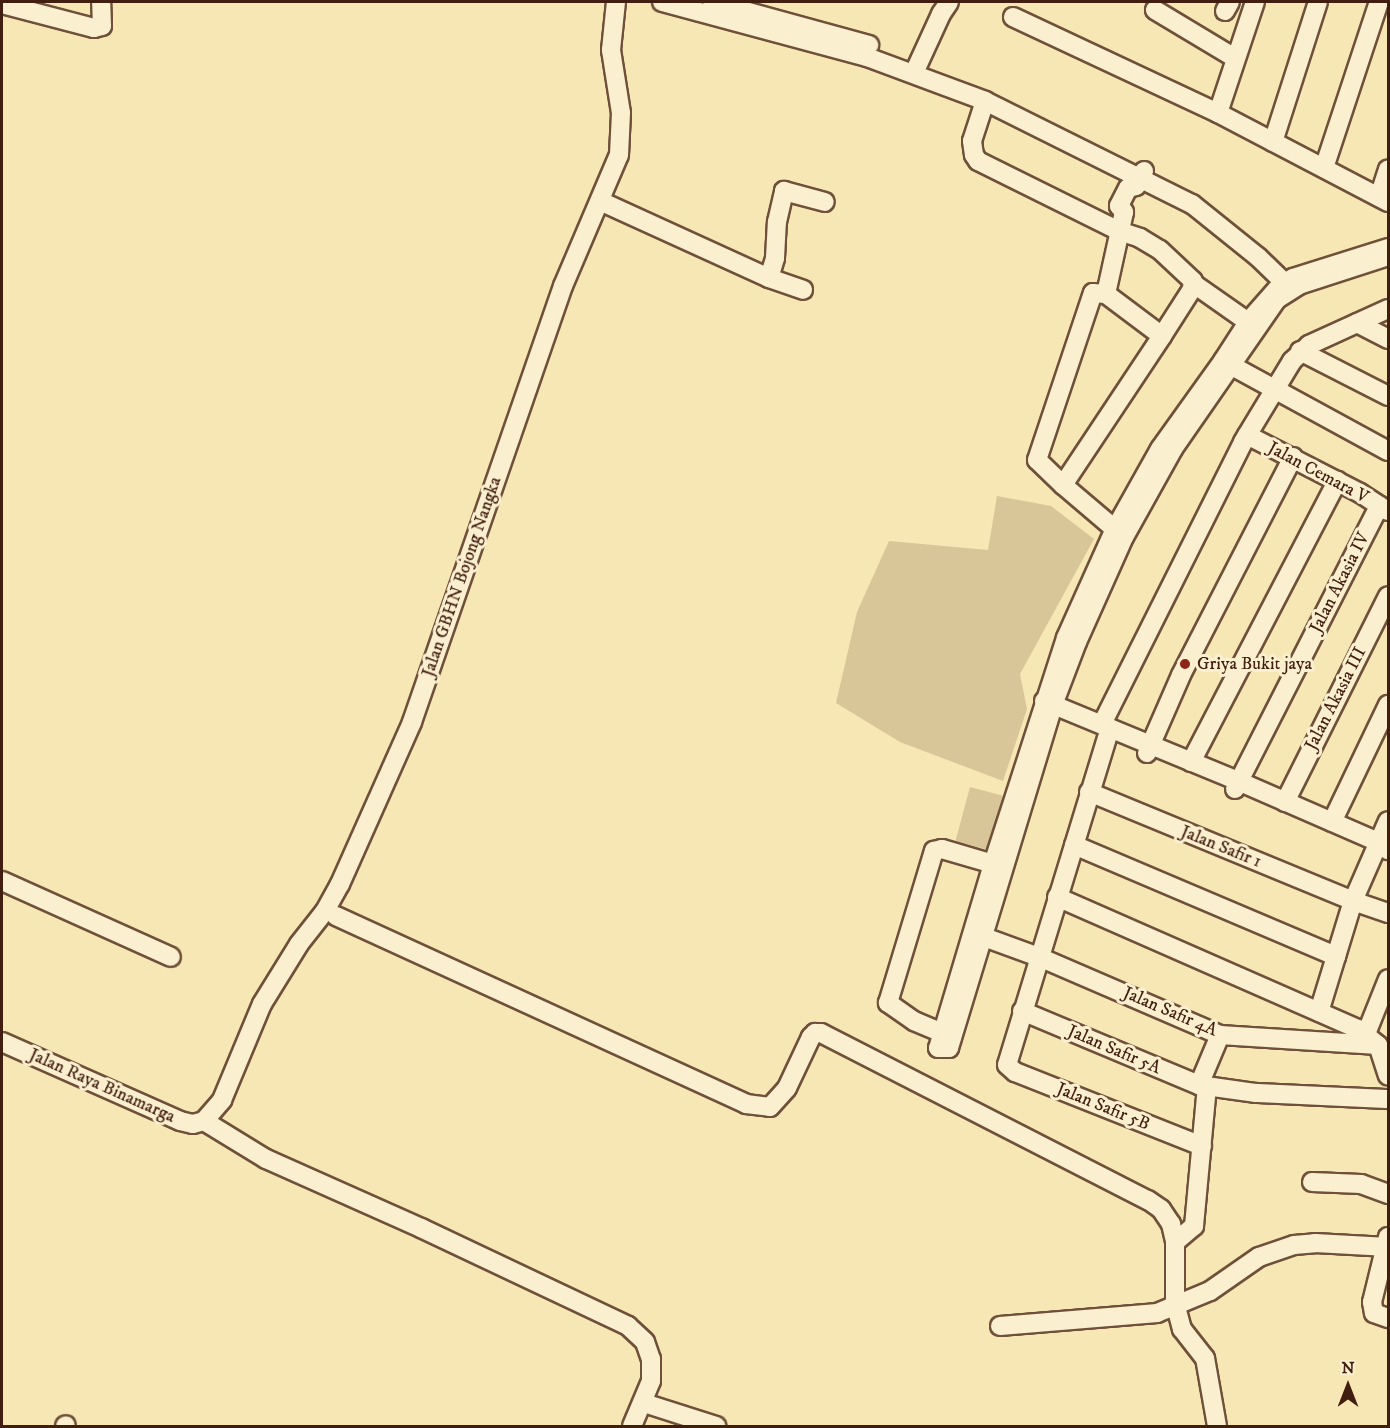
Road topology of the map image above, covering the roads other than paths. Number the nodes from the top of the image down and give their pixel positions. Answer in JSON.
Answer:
{"nodes":[{"id":1,"x":101,"y":2,"type":"edge"},
{"id":2,"x":616,"y":2,"type":"edge"},
{"id":3,"x":662,"y":2,"type":"edge"},
{"id":4,"x":712,"y":2,"type":"edge"},
{"id":5,"x":949,"y":2,"type":"edge"},
{"id":6,"x":1255,"y":2,"type":"edge"},
{"id":7,"x":1318,"y":2,"type":"edge"},
{"id":8,"x":1379,"y":2,"type":"edge"},
{"id":9,"x":2,"y":4,"type":"edge"},
{"id":10,"x":1155,"y":10,"type":"dead end"},
{"id":11,"x":1013,"y":17,"type":"dead end"},
{"id":12,"x":1235,"y":57,"type":"junction"},
{"id":13,"x":917,"y":67,"type":"junction"},
{"id":14,"x":985,"y":101,"type":"junction"},
{"id":15,"x":1218,"y":113,"type":"junction"},
{"id":16,"x":1273,"y":142,"type":"junction"},
{"id":17,"x":1324,"y":168,"type":"junction"},
{"id":18,"x":1389,"y":169,"type":"edge"},
{"id":19,"x":1140,"y":178,"type":"junction"},
{"id":20,"x":1384,"y":199,"type":"edge"},
{"id":21,"x":600,"y":201,"type":"junction"},
{"id":22,"x":825,"y":202,"type":"dead end"},
{"id":23,"x":1119,"y":231,"type":"junction"},
{"id":24,"x":1389,"y":248,"type":"edge"},
{"id":25,"x":1389,"y":256,"type":"edge"},
{"id":26,"x":770,"y":278,"type":"junction"},
{"id":27,"x":1194,"y":284,"type":"junction"},
{"id":28,"x":1292,"y":284,"type":"junction"},
{"id":29,"x":803,"y":290,"type":"dead end"},
{"id":30,"x":1106,"y":294,"type":"junction"},
{"id":31,"x":1389,"y":309,"type":"edge"},
{"id":32,"x":1248,"y":321,"type":"junction"},
{"id":33,"x":1357,"y":323,"type":"junction"},
{"id":34,"x":1162,"y":336,"type":"junction"},
{"id":35,"x":1389,"y":339,"type":"edge"},
{"id":36,"x":1300,"y":351,"type":"junction"},
{"id":37,"x":1227,"y":363,"type":"junction"},
{"id":38,"x":1274,"y":391,"type":"junction"},
{"id":39,"x":1389,"y":396,"type":"edge"},
{"id":40,"x":1247,"y":435,"type":"junction"},
{"id":41,"x":1389,"y":451,"type":"edge"},
{"id":42,"x":1293,"y":458,"type":"junction"},
{"id":43,"x":1336,"y":481,"type":"junction"},
{"id":44,"x":1063,"y":485,"type":"junction"},
{"id":45,"x":1384,"y":509,"type":"edge"},
{"id":46,"x":1119,"y":534,"type":"junction"},
{"id":47,"x":1389,"y":596,"type":"edge"},
{"id":48,"x":1389,"y":705,"type":"edge"},
{"id":49,"x":1047,"y":708,"type":"junction"},
{"id":50,"x":1107,"y":730,"type":"junction"},
{"id":51,"x":1149,"y":749,"type":"junction"},
{"id":52,"x":1191,"y":762,"type":"junction"},
{"id":53,"x":1236,"y":785,"type":"junction"},
{"id":54,"x":1089,"y":792,"type":"junction"},
{"id":55,"x":1285,"y":802,"type":"junction"},
{"id":56,"x":1389,"y":821,"type":"edge"},
{"id":57,"x":1332,"y":822,"type":"junction"},
{"id":58,"x":1074,"y":845,"type":"junction"},
{"id":59,"x":1382,"y":848,"type":"edge"},
{"id":60,"x":993,"y":864,"type":"junction"},
{"id":61,"x":2,"y":881,"type":"edge"},
{"id":62,"x":1057,"y":897,"type":"junction"},
{"id":63,"x":1353,"y":901,"type":"junction"},
{"id":64,"x":1389,"y":913,"type":"edge"},
{"id":65,"x":336,"y":916,"type":"dead end"},
{"id":66,"x":978,"y":935,"type":"junction"},
{"id":67,"x":1336,"y":956,"type":"junction"},
{"id":68,"x":171,"y":957,"type":"dead end"},
{"id":69,"x":1039,"y":957,"type":"junction"},
{"id":70,"x":1389,"y":979,"type":"edge"},
{"id":71,"x":1022,"y":1011,"type":"junction"},
{"id":72,"x":1319,"y":1012,"type":"junction"},
{"id":73,"x":1220,"y":1035,"type":"junction"},
{"id":74,"x":1372,"y":1039,"type":"junction"},
{"id":75,"x":2,"y":1042,"type":"edge"},
{"id":76,"x":1389,"y":1075,"type":"edge"},
{"id":77,"x":1203,"y":1086,"type":"junction"},
{"id":78,"x":1389,"y":1099,"type":"edge"},
{"id":79,"x":204,"y":1121,"type":"junction"},
{"id":80,"x":1202,"y":1146,"type":"junction"},
{"id":81,"x":1312,"y":1182,"type":"dead end"},
{"id":82,"x":1389,"y":1194,"type":"edge"},
{"id":83,"x":1175,"y":1242,"type":"junction"},
{"id":84,"x":1387,"y":1243,"type":"edge"},
{"id":85,"x":1175,"y":1303,"type":"junction"},
{"id":86,"x":1389,"y":1318,"type":"edge"},
{"id":87,"x":1000,"y":1326,"type":"dead end"},
{"id":88,"x":644,"y":1403,"type":"junction"},
{"id":89,"x":632,"y":1426,"type":"edge"},
{"id":90,"x":716,"y":1426,"type":"edge"},
{"id":91,"x":1216,"y":1426,"type":"edge"}],
"edges":[{"from":1,"to":9,"type":"street"},
{"from":2,"to":21,"type":"street","name":"Jalan GBHN Bojong Nangka"},
{"from":3,"to":13,"type":"street"},
{"from":4,"to":13,"type":"street"},
{"from":5,"to":13,"type":"street"},
{"from":6,"to":12,"type":"street"},
{"from":7,"to":16,"type":"street"},
{"from":8,"to":17,"type":"street"},
{"from":10,"to":12,"type":"street"},
{"from":11,"to":15,"type":"street"},
{"from":12,"to":15,"type":"street"},
{"from":13,"to":14,"type":"street"},
{"from":13,"to":19,"type":"street"},
{"from":14,"to":19,"type":"street"},
{"from":14,"to":23,"type":"street"},
{"from":15,"to":16,"type":"street"},
{"from":16,"to":17,"type":"street"},
{"from":17,"to":20,"type":"street"},
{"from":18,"to":20,"type":"street"},
{"from":19,"to":23,"type":"street"},
{"from":19,"to":28,"type":"street"},
{"from":21,"to":26,"type":"street"},
{"from":21,"to":79,"type":"street","name":"Jalan GBHN Bojong Nangka"},
{"from":22,"to":26,"type":"street"},
{"from":23,"to":27,"type":"street"},
{"from":23,"to":30,"type":"street"},
{"from":24,"to":28,"type":"street"},
{"from":25,"to":28,"type":"street"},
{"from":26,"to":29,"type":"street"},
{"from":27,"to":32,"type":"street"},
{"from":27,"to":34,"type":"street"},
{"from":28,"to":32,"type":"street"},
{"from":28,"to":37,"type":"street"},
{"from":30,"to":34,"type":"street"},
{"from":30,"to":44,"type":"street"},
{"from":31,"to":33,"type":"street"},
{"from":32,"to":37,"type":"street"},
{"from":33,"to":35,"type":"street"},
{"from":33,"to":36,"type":"street"},
{"from":34,"to":44,"type":"street"},
{"from":36,"to":38,"type":"street"},
{"from":36,"to":39,"type":"street"},
{"from":37,"to":38,"type":"street"},
{"from":37,"to":46,"type":"street"},
{"from":38,"to":40,"type":"street"},
{"from":38,"to":41,"type":"street"},
{"from":40,"to":42,"type":"street","name":"Jalan Cemara V"},
{"from":40,"to":50,"type":"street"},
{"from":42,"to":43,"type":"street","name":"Jalan Cemara V"},
{"from":42,"to":51,"type":"street"},
{"from":43,"to":45,"type":"street","name":"Jalan Cemara V"},
{"from":43,"to":52,"type":"street"},
{"from":44,"to":46,"type":"street"},
{"from":45,"to":53,"type":"street","name":"Jalan Akasia IV"},
{"from":46,"to":49,"type":"street"},
{"from":47,"to":55,"type":"street","name":"Jalan Akasia III"},
{"from":48,"to":57,"type":"street"},
{"from":49,"to":50,"type":"street"},
{"from":49,"to":60,"type":"street"},
{"from":49,"to":66,"type":"street"},
{"from":50,"to":51,"type":"street"},
{"from":50,"to":54,"type":"street"},
{"from":51,"to":52,"type":"street"},
{"from":51,"to":53,"type":"street"},
{"from":52,"to":53,"type":"street"},
{"from":53,"to":55,"type":"street"},
{"from":53,"to":59,"type":"street"},
{"from":54,"to":58,"type":"street"},
{"from":54,"to":63,"type":"street","name":"Jalan Safir 1"},
{"from":55,"to":57,"type":"street"},
{"from":56,"to":59,"type":"street"},
{"from":57,"to":59,"type":"street"},
{"from":58,"to":62,"type":"street"},
{"from":58,"to":67,"type":"street"},
{"from":59,"to":63,"type":"street"},
{"from":60,"to":66,"type":"street"},
{"from":60,"to":66,"type":"street"},
{"from":61,"to":68,"type":"street"},
{"from":62,"to":69,"type":"street"},
{"from":62,"to":72,"type":"street"},
{"from":63,"to":64,"type":"street","name":"Jalan Safir 1"},
{"from":63,"to":67,"type":"street"},
{"from":65,"to":83,"type":"street"},
{"from":66,"to":69,"type":"street","name":"Jalan Safir 4A"},
{"from":67,"to":72,"type":"street"},
{"from":69,"to":71,"type":"street"},
{"from":69,"to":73,"type":"street","name":"Jalan Safir 4A"},
{"from":70,"to":74,"type":"street"},
{"from":71,"to":77,"type":"street","name":"Jalan Safir 5A"},
{"from":71,"to":80,"type":"street","name":"Jalan Safir 5B"},
{"from":72,"to":74,"type":"street"},
{"from":73,"to":74,"type":"street","name":"Jalan Safir 4A"},
{"from":73,"to":77,"type":"street"},
{"from":74,"to":76,"type":"street"},
{"from":75,"to":79,"type":"street","name":"Jalan Raya Binamarga"},
{"from":77,"to":78,"type":"street","name":"Jalan Safir 5A"},
{"from":77,"to":80,"type":"street"},
{"from":79,"to":88,"type":"street"},
{"from":80,"to":83,"type":"street"},
{"from":81,"to":82,"type":"street"},
{"from":83,"to":85,"type":"street"},
{"from":84,"to":85,"type":"street"},
{"from":84,"to":86,"type":"street"},
{"from":85,"to":87,"type":"street"},
{"from":85,"to":91,"type":"street"},
{"from":88,"to":89,"type":"street"},
{"from":88,"to":90,"type":"street"}]}
